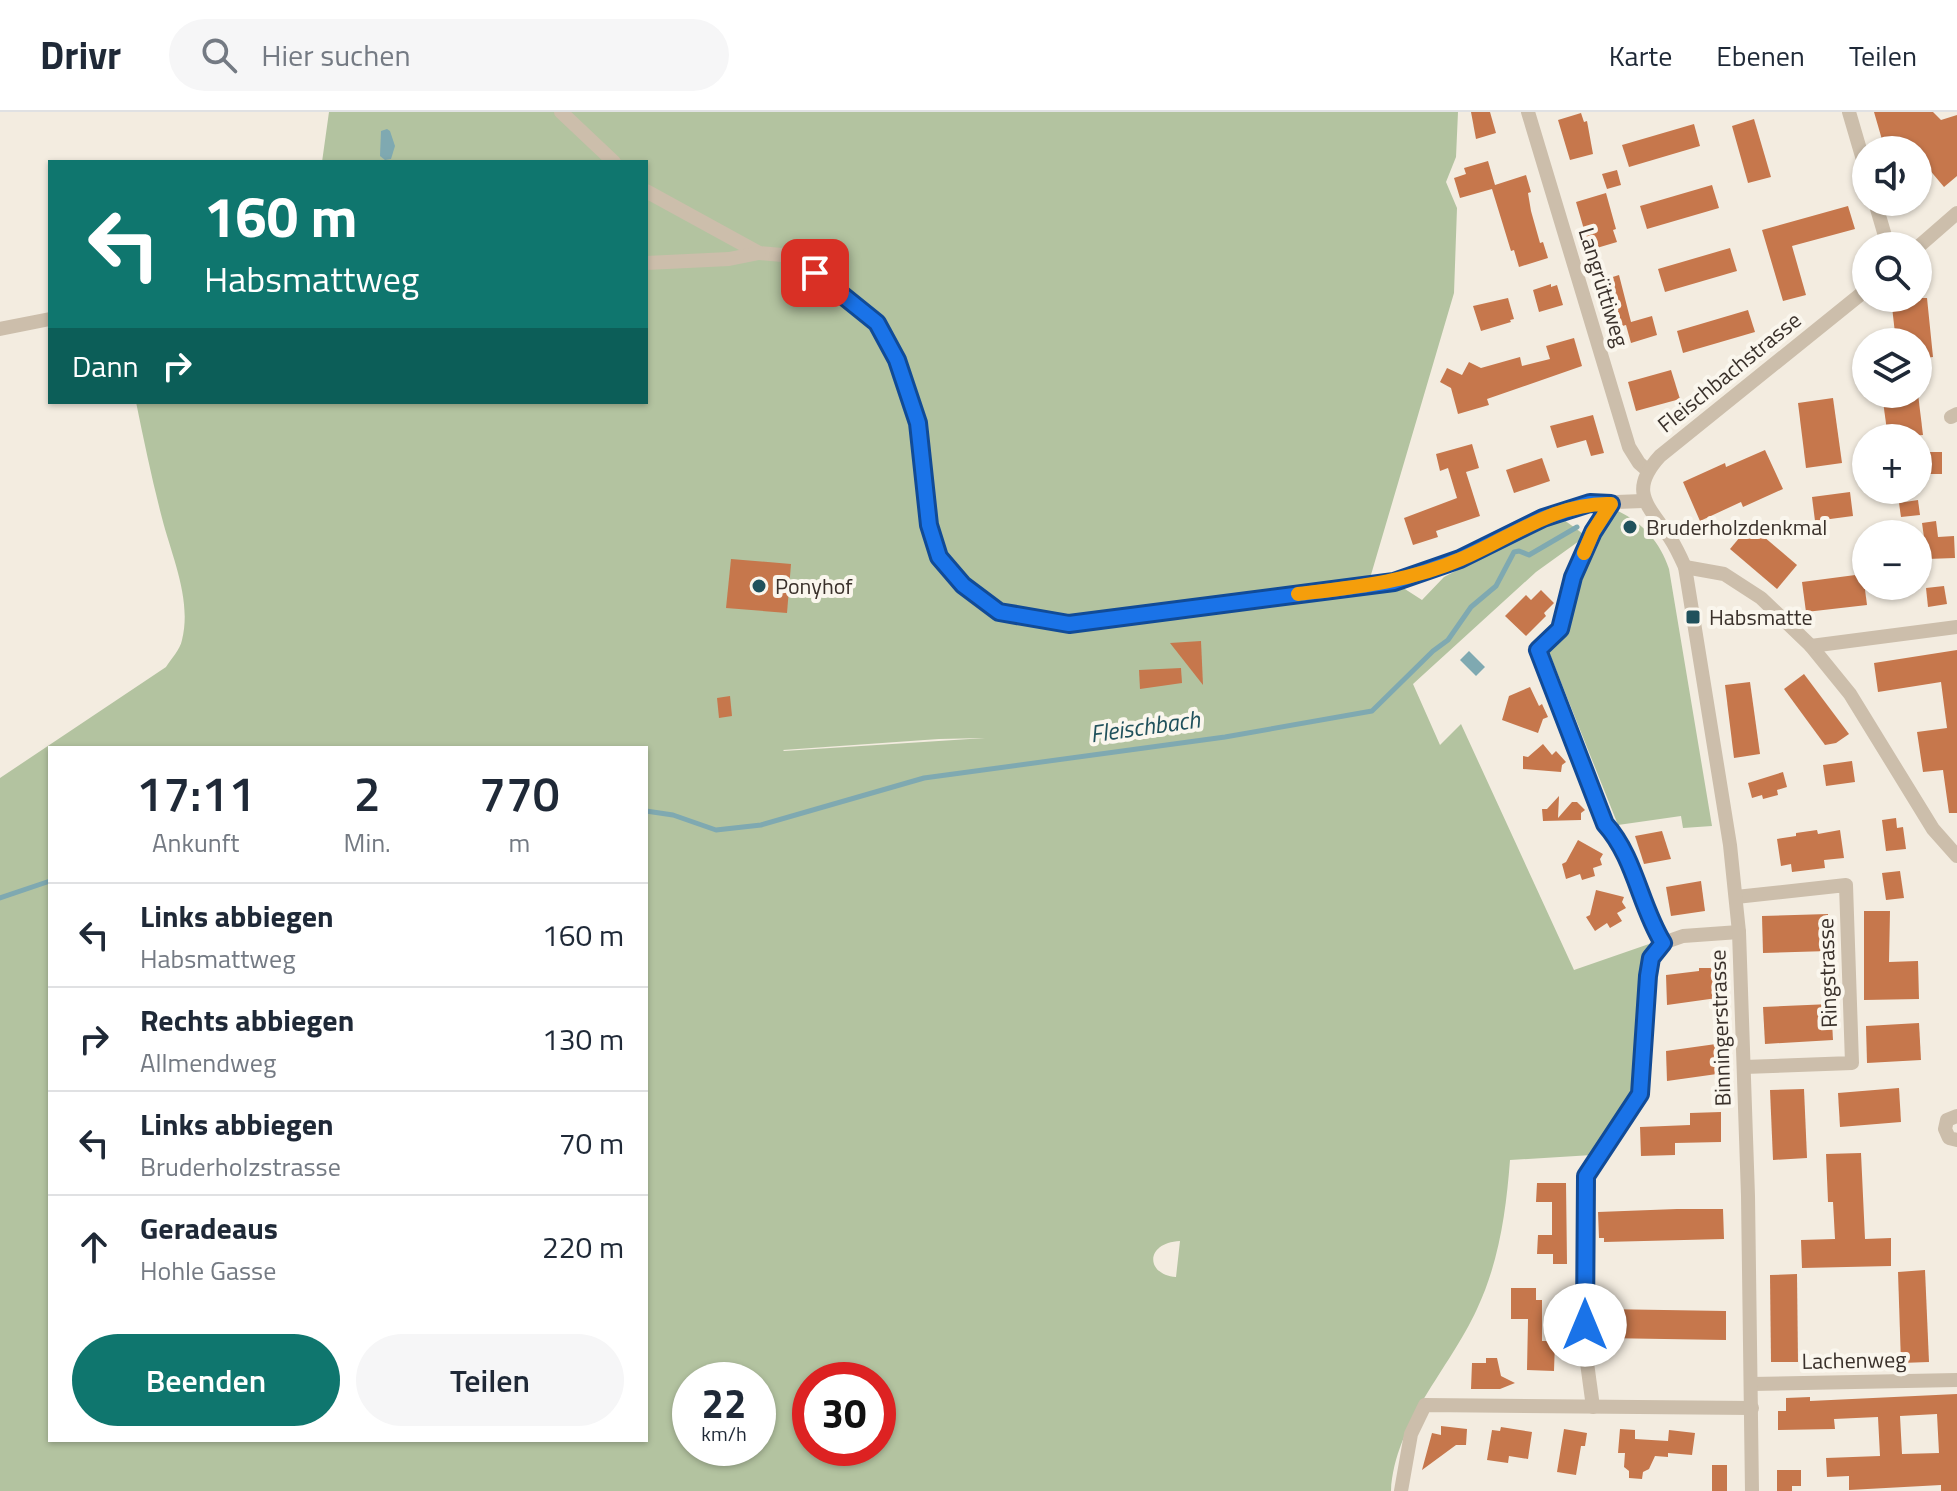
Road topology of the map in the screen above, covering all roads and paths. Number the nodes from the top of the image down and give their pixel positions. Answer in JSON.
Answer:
{"nodes":[{"id":1,"x":561,"y":112,"type":"edge"},
{"id":2,"x":1528,"y":112,"type":"edge"},
{"id":3,"x":1849,"y":112,"type":"edge"},
{"id":4,"x":1856,"y":136,"type":"edge"},
{"id":5,"x":612,"y":160,"type":"edge"},
{"id":6,"x":648,"y":192,"type":"edge"},
{"id":7,"x":1957,"y":213,"type":"edge"},
{"id":8,"x":1932,"y":235,"type":"edge"},
{"id":9,"x":759,"y":253,"type":"junction"},
{"id":10,"x":648,"y":263,"type":"edge"},
{"id":11,"x":1852,"y":301,"type":"edge"},
{"id":12,"x":48,"y":319,"type":"edge"},
{"id":13,"x":4,"y":327,"type":"edge"},
{"id":14,"x":1647,"y":470,"type":"junction"},
{"id":15,"x":1643,"y":501,"type":"junction"},
{"id":16,"x":1611,"y":504,"type":"junction"},
{"id":17,"x":1685,"y":567,"type":"junction"},
{"id":18,"x":1957,"y":627,"type":"edge"},
{"id":19,"x":1811,"y":646,"type":"junction"},
{"id":20,"x":1957,"y":856,"type":"edge"},
{"id":21,"x":1736,"y":897,"type":"junction"},
{"id":22,"x":1739,"y":932,"type":"junction"},
{"id":23,"x":1663,"y":943,"type":"junction"},
{"id":24,"x":1744,"y":1067,"type":"junction"},
{"id":25,"x":1957,"y":1116,"type":"edge"},
{"id":26,"x":1957,"y":1140,"type":"edge"},
{"id":27,"x":1957,"y":1380,"type":"edge"},
{"id":28,"x":1751,"y":1384,"type":"junction"},
{"id":29,"x":1593,"y":1407,"type":"junction"},
{"id":30,"x":1752,"y":1408,"type":"junction"},
{"id":31,"x":1401,"y":1491,"type":"edge"},
{"id":32,"x":1752,"y":1491,"type":"edge"}],
"edges":[{"from":1,"to":5,"type":"street"},
{"from":2,"to":14,"type":"street","name":"Langrüttiweg"},
{"from":3,"to":4,"type":"street"},
{"from":6,"to":9,"type":"street"},
{"from":7,"to":8,"type":"street"},
{"from":9,"to":10,"type":"street"},
{"from":9,"to":16,"type":"street"},
{"from":11,"to":14,"type":"street","name":"Fleischbachstrasse"},
{"from":12,"to":13,"type":"street"},
{"from":14,"to":15,"type":"street"},
{"from":15,"to":16,"type":"street"},
{"from":15,"to":17,"type":"street","name":"Binningerstrasse"},
{"from":16,"to":23,"type":"street"},
{"from":17,"to":19,"type":"street"},
{"from":17,"to":21,"type":"street","name":"Binningerstrasse"},
{"from":18,"to":19,"type":"street"},
{"from":19,"to":20,"type":"street"},
{"from":21,"to":22,"type":"street","name":"Binningerstrasse"},
{"from":21,"to":24,"type":"street","name":"Ringstrasse"},
{"from":22,"to":23,"type":"street"},
{"from":22,"to":24,"type":"street","name":"Binningerstrasse"},
{"from":23,"to":29,"type":"street"},
{"from":24,"to":28,"type":"street","name":"Binningerstrasse"},
{"from":25,"to":26,"type":"street"},
{"from":27,"to":28,"type":"street","name":"Lachenweg"},
{"from":28,"to":30,"type":"street","name":"Binningerstrasse"},
{"from":29,"to":30,"type":"street"},
{"from":29,"to":31,"type":"street"},
{"from":30,"to":32,"type":"street","name":"Binningerstrasse"}]}
